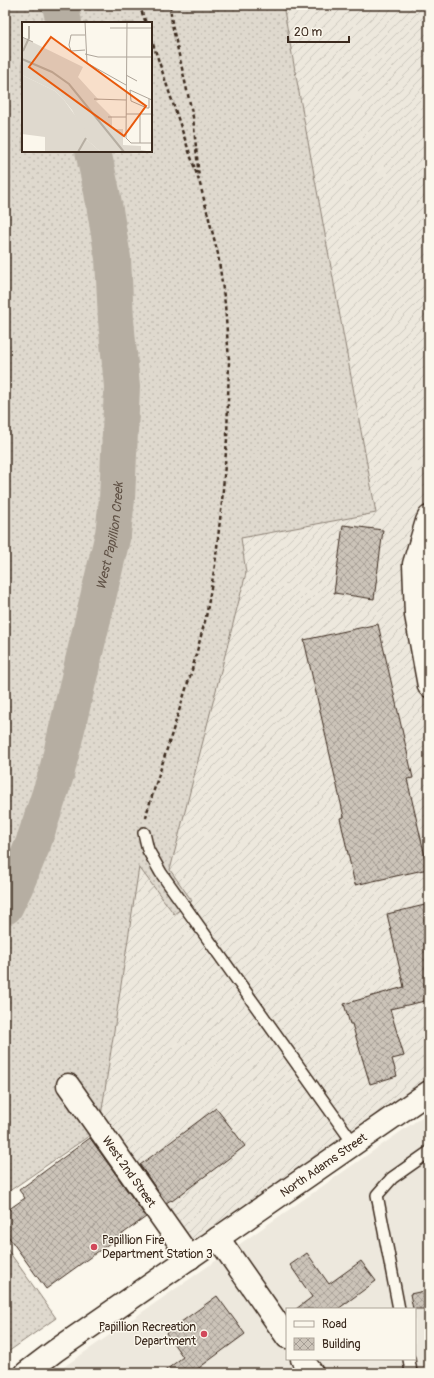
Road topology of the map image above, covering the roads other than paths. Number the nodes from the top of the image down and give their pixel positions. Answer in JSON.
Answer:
{"nodes":[{"id":1,"x":429,"y":517,"type":"edge"},
{"id":2,"x":429,"y":686,"type":"edge"},
{"id":3,"x":144,"y":833,"type":"road end"},
{"id":4,"x":68,"y":1085,"type":"dead end"},
{"id":5,"x":429,"y":1092,"type":"edge"},
{"id":6,"x":354,"y":1144,"type":"junction"},
{"id":7,"x":429,"y":1152,"type":"edge"},
{"id":8,"x":218,"y":1238,"type":"junction"},
{"id":9,"x":190,"y":1258,"type":"junction"},
{"id":10,"x":399,"y":1308,"type":"edge"},
{"id":11,"x":286,"y":1336,"type":"edge"},
{"id":12,"x":303,"y":1360,"type":"edge"},
{"id":13,"x":409,"y":1360,"type":"edge"},
{"id":14,"x":26,"y":1373,"type":"edge"},
{"id":15,"x":312,"y":1373,"type":"edge"},
{"id":16,"x":411,"y":1373,"type":"edge"}],
"edges":[{"from":1,"to":2,"type":"street"},
{"from":3,"to":6,"type":"lane"},
{"from":4,"to":9,"type":"street","name":"West 2nd Street"},
{"from":5,"to":6,"type":"street","name":"North Adams Street"},
{"from":6,"to":8,"type":"street","name":"North Adams Street"},
{"from":7,"to":10,"type":"lane"},
{"from":8,"to":9,"type":"street","name":"North Adams Street"},
{"from":8,"to":11,"type":"street"},
{"from":9,"to":14,"type":"street"},
{"from":12,"to":15,"type":"street"},
{"from":13,"to":16,"type":"lane"}]}
